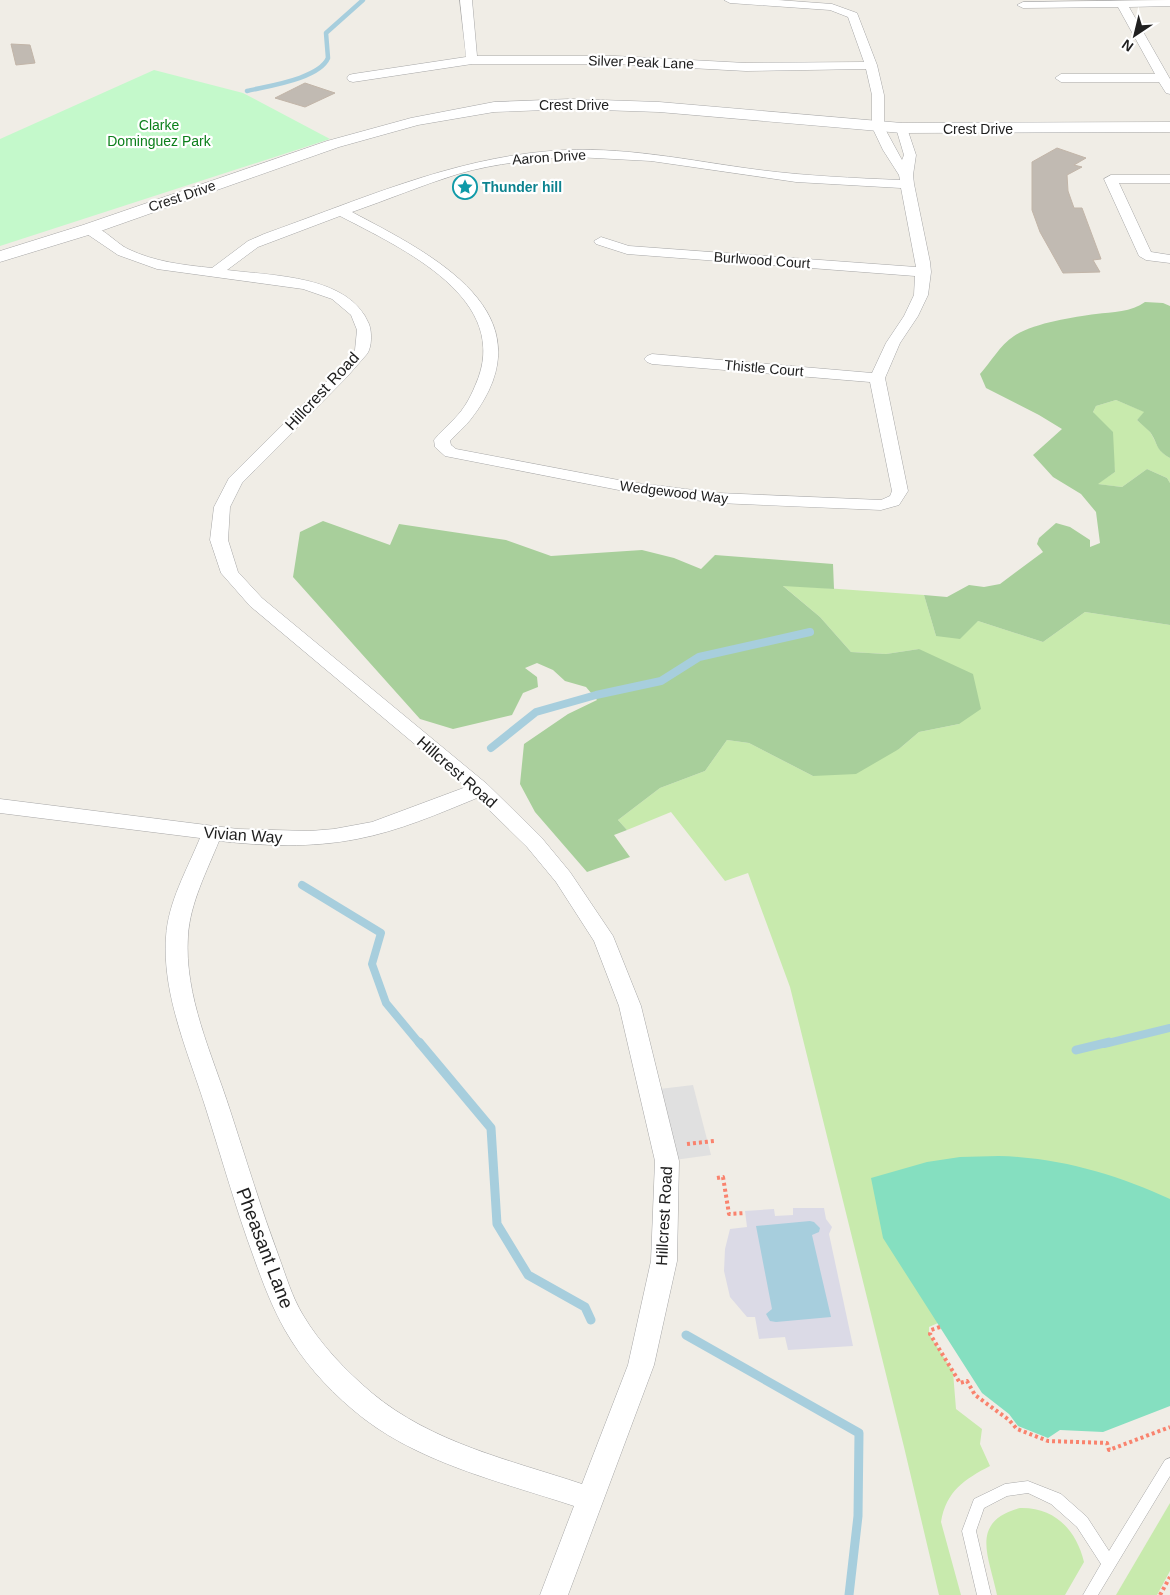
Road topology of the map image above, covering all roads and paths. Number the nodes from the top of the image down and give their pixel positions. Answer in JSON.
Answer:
{"nodes":[{"id":1,"x":466,"y":0,"type":"edge"},
{"id":2,"x":730,"y":0,"type":"edge"},
{"id":3,"x":1170,"y":3,"type":"edge"},
{"id":4,"x":1122,"y":4,"type":"junction"},
{"id":5,"x":1023,"y":6,"type":"dead end"},
{"id":6,"x":472,"y":60,"type":"junction"},
{"id":7,"x":871,"y":65,"type":"junction"},
{"id":8,"x":353,"y":78,"type":"dead end"},
{"id":9,"x":1061,"y":78,"type":"dead end"},
{"id":10,"x":1162,"y":78,"type":"junction"},
{"id":11,"x":1170,"y":90,"type":"edge"},
{"id":12,"x":878,"y":127,"type":"junction"},
{"id":13,"x":1170,"y":127,"type":"edge"},
{"id":14,"x":902,"y":128,"type":"junction"},
{"id":15,"x":892,"y":155,"type":"junction"},
{"id":16,"x":910,"y":155,"type":"junction"},
{"id":17,"x":906,"y":179,"type":"junction"},
{"id":18,"x":1170,"y":179,"type":"edge"},
{"id":19,"x":340,"y":211,"type":"junction"},
{"id":20,"x":89,"y":229,"type":"junction"},
{"id":21,"x":601,"y":241,"type":"dead end"},
{"id":22,"x":0,"y":257,"type":"edge"},
{"id":23,"x":1170,"y":259,"type":"edge"},
{"id":24,"x":924,"y":272,"type":"junction"},
{"id":25,"x":214,"y":274,"type":"junction"},
{"id":26,"x":652,"y":359,"type":"dead end"},
{"id":27,"x":877,"y":378,"type":"junction"},
{"id":28,"x":480,"y":789,"type":"junction"},
{"id":29,"x":0,"y":806,"type":"edge"},
{"id":30,"x":212,"y":833,"type":"junction"},
{"id":31,"x":717,"y":1178,"type":"dead end"},
{"id":32,"x":745,"y":1213,"type":"dead end"},
{"id":33,"x":940,"y":1327,"type":"dead end"},
{"id":34,"x":1170,"y":1427,"type":"edge"},
{"id":35,"x":1170,"y":1464,"type":"edge"},
{"id":36,"x":590,"y":1499,"type":"junction"},
{"id":37,"x":1109,"y":1563,"type":"junction"},
{"id":38,"x":1170,"y":1577,"type":"edge"},
{"id":39,"x":554,"y":1595,"type":"edge"},
{"id":40,"x":984,"y":1595,"type":"edge"},
{"id":41,"x":1090,"y":1595,"type":"edge"},
{"id":42,"x":1160,"y":1595,"type":"edge"}],
"edges":[{"from":1,"to":6,"type":"street"},
{"from":2,"to":7,"type":"street"},
{"from":3,"to":4,"type":"street"},
{"from":4,"to":5,"type":"street"},
{"from":4,"to":10,"type":"street"},
{"from":6,"to":7,"type":"street","name":"Silver Peak Lane"},
{"from":6,"to":8,"type":"street","name":"Silver Peak Lane"},
{"from":7,"to":12,"type":"street"},
{"from":9,"to":10,"type":"street"},
{"from":10,"to":11,"type":"street"},
{"from":12,"to":14,"type":"street","name":"Crest Drive"},
{"from":12,"to":15,"type":"street"},
{"from":12,"to":20,"type":"street","name":"Crest Drive"},
{"from":13,"to":14,"type":"street","name":"Crest Drive"},
{"from":14,"to":16,"type":"street"},
{"from":15,"to":16,"type":"street"},
{"from":15,"to":17,"type":"street"},
{"from":16,"to":17,"type":"street"},
{"from":17,"to":19,"type":"street","name":"Aaron Drive"},
{"from":17,"to":24,"type":"street"},
{"from":18,"to":23,"type":"street"},
{"from":19,"to":25,"type":"street","name":"Aaron Drive"},
{"from":19,"to":27,"type":"street","name":"Wedgewood Way"},
{"from":20,"to":22,"type":"street","name":"Crest Drive"},
{"from":20,"to":25,"type":"street","name":"Hillcrest Road"},
{"from":21,"to":24,"type":"street","name":"Burlwood Court"},
{"from":24,"to":27,"type":"street"},
{"from":25,"to":28,"type":"street","name":"Hillcrest Road"},
{"from":26,"to":27,"type":"street","name":"Thistle Court"},
{"from":28,"to":30,"type":"street","name":"Vivian Way"},
{"from":28,"to":36,"type":"street","name":"Hillcrest Road"},
{"from":29,"to":30,"type":"street","name":"Vivian Way"},
{"from":30,"to":36,"type":"street","name":"Pheasant Lane"},
{"from":31,"to":32,"type":"path"},
{"from":33,"to":34,"type":"path"},
{"from":35,"to":37,"type":"lane"},
{"from":36,"to":39,"type":"street","name":"Hillcrest Road"},
{"from":37,"to":40,"type":"lane"},
{"from":37,"to":41,"type":"lane"},
{"from":38,"to":42,"type":"path"}]}
